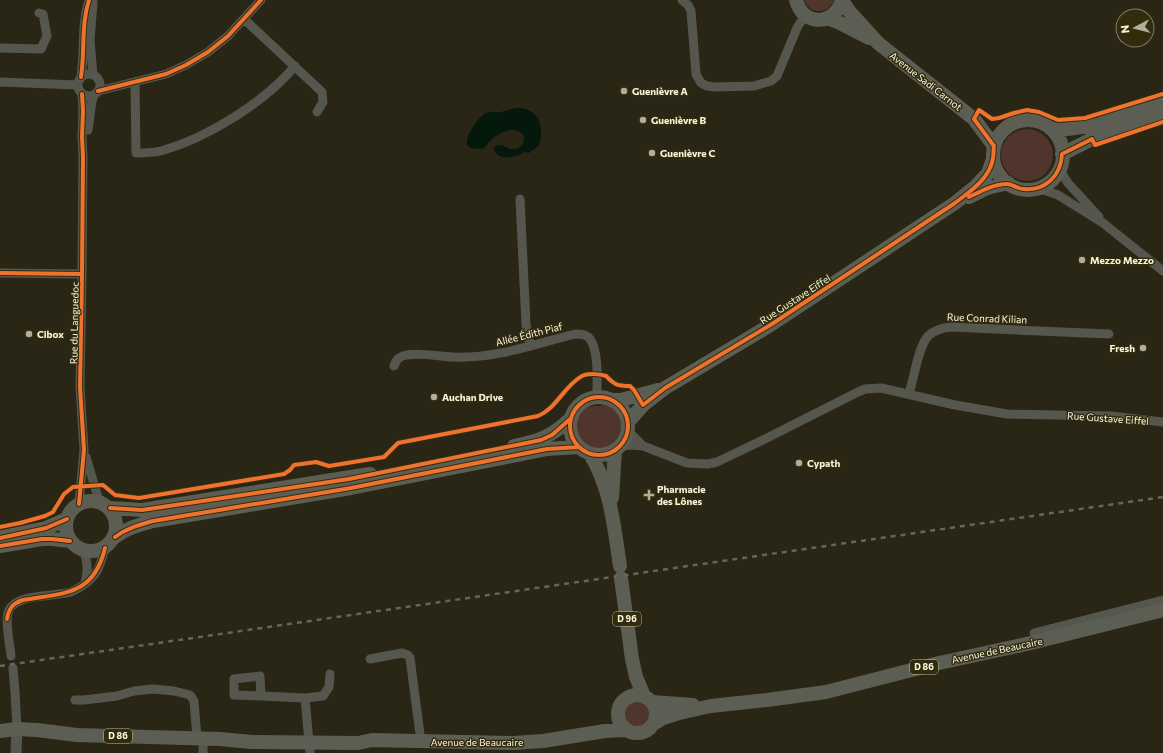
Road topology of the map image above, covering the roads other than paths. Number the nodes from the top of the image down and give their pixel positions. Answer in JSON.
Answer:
{"nodes":[{"id":1,"x":89,"y":0,"type":"edge"},
{"id":2,"x":93,"y":0,"type":"edge"},
{"id":3,"x":260,"y":0,"type":"edge"},
{"id":4,"x":682,"y":0,"type":"edge"},
{"id":5,"x":796,"y":0,"type":"edge"},
{"id":6,"x":842,"y":0,"type":"edge"},
{"id":7,"x":39,"y":13,"type":"dead end"},
{"id":8,"x":805,"y":15,"type":"junction"},
{"id":9,"x":827,"y":18,"type":"junction"},
{"id":10,"x":244,"y":19,"type":"junction"},
{"id":11,"x":878,"y":43,"type":"junction"},
{"id":12,"x":0,"y":48,"type":"edge"},
{"id":13,"x":296,"y":66,"type":"junction"},
{"id":14,"x":96,"y":78,"type":"junction"},
{"id":15,"x":79,"y":81,"type":"junction"},
{"id":16,"x":0,"y":82,"type":"edge"},
{"id":17,"x":130,"y":82,"type":"junction"},
{"id":18,"x":96,"y":93,"type":"junction"},
{"id":19,"x":82,"y":94,"type":"junction"},
{"id":20,"x":1163,"y":101,"type":"edge"},
{"id":21,"x":317,"y":112,"type":"dead end"},
{"id":22,"x":1163,"y":113,"type":"edge"},
{"id":23,"x":974,"y":120,"type":"junction"},
{"id":24,"x":1007,"y":127,"type":"junction"},
{"id":25,"x":1050,"y":128,"type":"junction"},
{"id":26,"x":994,"y":152,"type":"junction"},
{"id":27,"x":1062,"y":154,"type":"junction"},
{"id":28,"x":83,"y":157,"type":"junction"},
{"id":29,"x":1059,"y":169,"type":"junction"},
{"id":30,"x":1008,"y":184,"type":"junction"},
{"id":31,"x":1038,"y":188,"type":"junction"},
{"id":32,"x":520,"y":199,"type":"dead end"},
{"id":33,"x":954,"y":204,"type":"junction"},
{"id":34,"x":1103,"y":223,"type":"junction"},
{"id":35,"x":1163,"y":271,"type":"edge"},
{"id":36,"x":0,"y":273,"type":"edge"},
{"id":37,"x":82,"y":274,"type":"junction"},
{"id":38,"x":1109,"y":334,"type":"dead end"},
{"id":39,"x":530,"y":345,"type":"junction"},
{"id":40,"x":394,"y":366,"type":"dead end"},
{"id":41,"x":665,"y":388,"type":"junction"},
{"id":42,"x":909,"y":393,"type":"junction"},
{"id":43,"x":597,"y":396,"type":"junction"},
{"id":44,"x":614,"y":400,"type":"junction"},
{"id":45,"x":570,"y":419,"type":"junction"},
{"id":46,"x":1163,"y":422,"type":"edge"},
{"id":47,"x":628,"y":426,"type":"junction"},
{"id":48,"x":643,"y":446,"type":"junction"},
{"id":49,"x":618,"y":448,"type":"junction"},
{"id":50,"x":84,"y":450,"type":"junction"},
{"id":51,"x":584,"y":450,"type":"junction"},
{"id":52,"x":79,"y":504,"type":"junction"},
{"id":53,"x":104,"y":505,"type":"junction"},
{"id":54,"x":612,"y":513,"type":"junction"},
{"id":55,"x":67,"y":519,"type":"junction"},
{"id":56,"x":115,"y":537,"type":"junction"},
{"id":57,"x":0,"y":538,"type":"edge"},
{"id":58,"x":70,"y":540,"type":"junction"},
{"id":59,"x":0,"y":546,"type":"edge"},
{"id":60,"x":104,"y":548,"type":"junction"},
{"id":61,"x":84,"y":551,"type":"junction"},
{"id":62,"x":85,"y":583,"type":"junction"},
{"id":63,"x":1163,"y":600,"type":"edge"},
{"id":64,"x":1163,"y":610,"type":"edge"},
{"id":65,"x":1034,"y":633,"type":"dead end"},
{"id":66,"x":11,"y":656,"type":"dead end"},
{"id":67,"x":370,"y":659,"type":"dead end"},
{"id":68,"x":632,"y":659,"type":"junction"},
{"id":69,"x":13,"y":668,"type":"dead end"},
{"id":70,"x":330,"y":674,"type":"dead end"},
{"id":71,"x":261,"y":696,"type":"dead end"},
{"id":72,"x":305,"y":698,"type":"junction"},
{"id":73,"x":626,"y":699,"type":"junction"},
{"id":74,"x":648,"y":699,"type":"junction"},
{"id":75,"x":75,"y":700,"type":"dead end"},
{"id":76,"x":711,"y":706,"type":"junction"},
{"id":77,"x":618,"y":712,"type":"junction"},
{"id":78,"x":655,"y":723,"type":"junction"},
{"id":79,"x":17,"y":729,"type":"junction"},
{"id":80,"x":626,"y":730,"type":"junction"},
{"id":81,"x":0,"y":731,"type":"edge"},
{"id":82,"x":582,"y":734,"type":"junction"},
{"id":83,"x":200,"y":738,"type":"junction"},
{"id":84,"x":420,"y":742,"type":"junction"},
{"id":85,"x":309,"y":744,"type":"edge"},
{"id":86,"x":16,"y":753,"type":"edge"},
{"id":87,"x":203,"y":753,"type":"edge"}],
"edges":[{"from":1,"to":15,"type":"street"},
{"from":2,"to":14,"type":"street"},
{"from":3,"to":10,"type":"street"},
{"from":4,"to":8,"type":"street"},
{"from":5,"to":8,"type":"main road"},
{"from":6,"to":9,"type":"main road"},
{"from":6,"to":11,"type":"main road","name":"Avenue Sadi Carnot"},
{"from":7,"to":12,"type":"street"},
{"from":8,"to":9,"type":"main road","name":"Avenue Sadi Carnot"},
{"from":9,"to":11,"type":"main road","name":"Avenue Sadi Carnot"},
{"from":10,"to":13,"type":"street"},
{"from":10,"to":17,"type":"street"},
{"from":11,"to":23,"type":"main road","name":"Avenue Sadi Carnot"},
{"from":13,"to":17,"type":"street"},
{"from":13,"to":21,"type":"street"},
{"from":14,"to":15,"type":"street"},
{"from":14,"to":17,"type":"street"},
{"from":14,"to":18,"type":"street"},
{"from":15,"to":16,"type":"street"},
{"from":15,"to":19,"type":"street"},
{"from":17,"to":18,"type":"street"},
{"from":18,"to":19,"type":"street"},
{"from":18,"to":28,"type":"street","name":"Rue du Languedoc"},
{"from":19,"to":28,"type":"street","name":"Rue du Languedoc"},
{"from":20,"to":25,"type":"main road"},
{"from":22,"to":27,"type":"main road"},
{"from":23,"to":24,"type":"main road","name":"Avenue Sadi Carnot"},
{"from":23,"to":26,"type":"main road","name":"Avenue Sadi Carnot"},
{"from":24,"to":25,"type":"main road"},
{"from":24,"to":26,"type":"main road"},
{"from":25,"to":27,"type":"main road"},
{"from":26,"to":30,"type":"main road"},
{"from":26,"to":33,"type":"main road","name":"Rue Gustave Eiffel"},
{"from":27,"to":29,"type":"main road"},
{"from":28,"to":37,"type":"street","name":"Rue du Languedoc"},
{"from":29,"to":31,"type":"main road"},
{"from":29,"to":34,"type":"street"},
{"from":30,"to":31,"type":"main road"},
{"from":30,"to":33,"type":"main road","name":"Rue Gustave Eiffel"},
{"from":31,"to":34,"type":"street"},
{"from":32,"to":39,"type":"street"},
{"from":33,"to":41,"type":"main road","name":"Rue Gustave Eiffel"},
{"from":34,"to":35,"type":"street"},
{"from":36,"to":37,"type":"street"},
{"from":37,"to":50,"type":"street","name":"Rue du Languedoc"},
{"from":38,"to":42,"type":"street","name":"Rue Conrad Kilian"},
{"from":39,"to":40,"type":"street","name":"Allée Édith Piaf"},
{"from":39,"to":43,"type":"street","name":"Allée Édith Piaf"},
{"from":41,"to":44,"type":"main road","name":"Rue Gustave Eiffel"},
{"from":41,"to":47,"type":"main road","name":"Rue Gustave Eiffel"},
{"from":42,"to":46,"type":"street","name":"Rue Gustave Eiffel"},
{"from":42,"to":48,"type":"street","name":"Rue Gustave Eiffel"},
{"from":43,"to":44,"type":"main road"},
{"from":43,"to":45,"type":"main road"},
{"from":44,"to":47,"type":"main road"},
{"from":45,"to":51,"type":"main road"},
{"from":45,"to":53,"type":"main road"},
{"from":47,"to":48,"type":"street","name":"Rue Gustave Eiffel"},
{"from":47,"to":49,"type":"main road"},
{"from":48,"to":49,"type":"street","name":"Rue Gustave Eiffel"},
{"from":49,"to":51,"type":"main road"},
{"from":49,"to":54,"type":"main road","number":"D 96"},
{"from":50,"to":52,"type":"street","name":"Rue du Languedoc"},
{"from":50,"to":53,"type":"street","name":"Rue du Languedoc"},
{"from":51,"to":54,"type":"main road","number":"D 96"},
{"from":51,"to":56,"type":"main road"},
{"from":52,"to":53,"type":"main road"},
{"from":52,"to":55,"type":"main road"},
{"from":53,"to":56,"type":"main road"},
{"from":54,"to":68,"type":"main road","number":"D 96"},
{"from":55,"to":57,"type":"main road"},
{"from":55,"to":58,"type":"main road"},
{"from":56,"to":60,"type":"main road"},
{"from":58,"to":59,"type":"main road"},
{"from":58,"to":61,"type":"main road"},
{"from":60,"to":61,"type":"main road"},
{"from":60,"to":62,"type":"street"},
{"from":61,"to":62,"type":"street"},
{"from":62,"to":66,"type":"street"},
{"from":63,"to":65,"type":"street","name":"Avenue de Beaucaire"},
{"from":64,"to":76,"type":"main road","name":"Avenue de Beaucaire","number":"D 86"},
{"from":67,"to":84,"type":"street"},
{"from":68,"to":73,"type":"main road","number":"D 96"},
{"from":68,"to":74,"type":"main road","number":"D 96"},
{"from":69,"to":79,"type":"street"},
{"from":70,"to":72,"type":"street"},
{"from":71,"to":72,"type":"street"},
{"from":72,"to":85,"type":"street"},
{"from":73,"to":74,"type":"main road"},
{"from":73,"to":77,"type":"main road"},
{"from":74,"to":76,"type":"main road","name":"Avenue de Beaucaire","number":"D 86"},
{"from":74,"to":78,"type":"main road"},
{"from":75,"to":83,"type":"street"},
{"from":76,"to":78,"type":"main road","name":"Avenue de Beaucaire","number":"D 86"},
{"from":77,"to":80,"type":"main road"},
{"from":77,"to":82,"type":"main road","name":"Avenue de Beaucaire","number":"D 86"},
{"from":78,"to":80,"type":"main road"},
{"from":79,"to":81,"type":"main road","name":"Avenue de Beaucaire","number":"D 86"},
{"from":79,"to":83,"type":"main road","name":"Avenue de Beaucaire","number":"D 86"},
{"from":79,"to":86,"type":"street"},
{"from":80,"to":82,"type":"main road","name":"Avenue de Beaucaire","number":"D 86"},
{"from":82,"to":84,"type":"main road","name":"Avenue de Beaucaire","number":"D 86"},
{"from":83,"to":85,"type":"main road","name":"Avenue de Beaucaire","number":"D 86"},
{"from":83,"to":87,"type":"street"},
{"from":84,"to":85,"type":"main road","name":"Avenue de Beaucaire","number":"D 86"}]}
